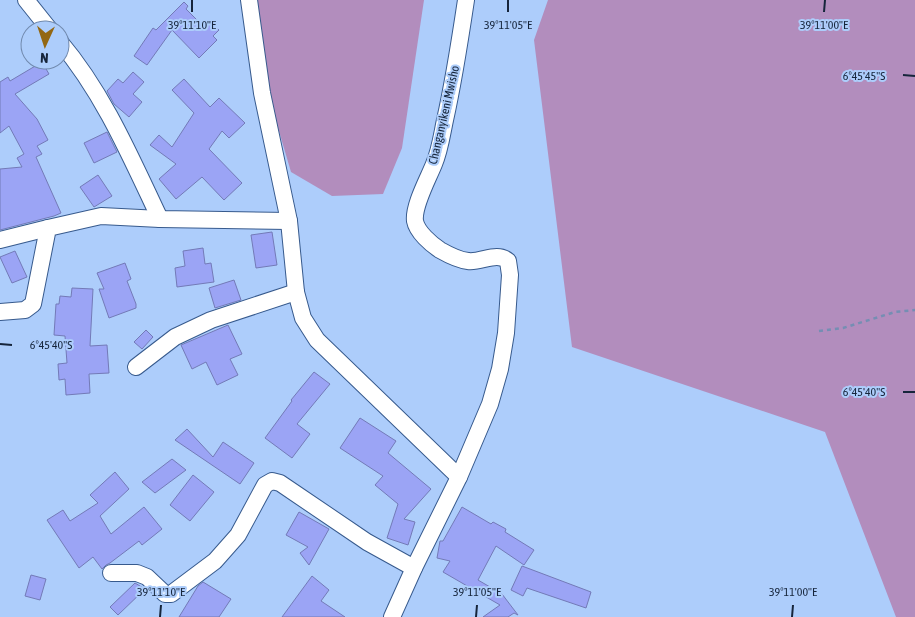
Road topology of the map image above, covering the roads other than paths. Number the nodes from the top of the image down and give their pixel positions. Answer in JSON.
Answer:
{"nodes":[{"id":1,"x":26,"y":0,"type":"edge"},
{"id":2,"x":249,"y":0,"type":"edge"},
{"id":3,"x":466,"y":0,"type":"edge"},
{"id":4,"x":42,"y":20,"type":"edge"},
{"id":5,"x":70,"y":53,"type":"edge"},
{"id":6,"x":160,"y":219,"type":"junction"},
{"id":7,"x":289,"y":221,"type":"junction"},
{"id":8,"x":48,"y":228,"type":"junction"},
{"id":9,"x":0,"y":240,"type":"edge"},
{"id":10,"x":296,"y":292,"type":"junction"},
{"id":11,"x":0,"y":312,"type":"edge"},
{"id":12,"x":136,"y":367,"type":"dead end"},
{"id":13,"x":459,"y":477,"type":"junction"},
{"id":14,"x":414,"y":568,"type":"junction"},
{"id":15,"x":111,"y":573,"type":"dead end"},
{"id":16,"x":392,"y":617,"type":"edge"}],
"edges":[{"from":1,"to":4,"type":"street"},
{"from":2,"to":7,"type":"street"},
{"from":3,"to":13,"type":"street","name":"Changanyikeni Mwisho"},
{"from":5,"to":6,"type":"street"},
{"from":6,"to":7,"type":"street"},
{"from":6,"to":8,"type":"street"},
{"from":7,"to":10,"type":"street"},
{"from":8,"to":9,"type":"street"},
{"from":8,"to":11,"type":"street"},
{"from":10,"to":12,"type":"street"},
{"from":10,"to":13,"type":"street"},
{"from":13,"to":14,"type":"street"},
{"from":14,"to":15,"type":"street"},
{"from":14,"to":16,"type":"street"}]}
